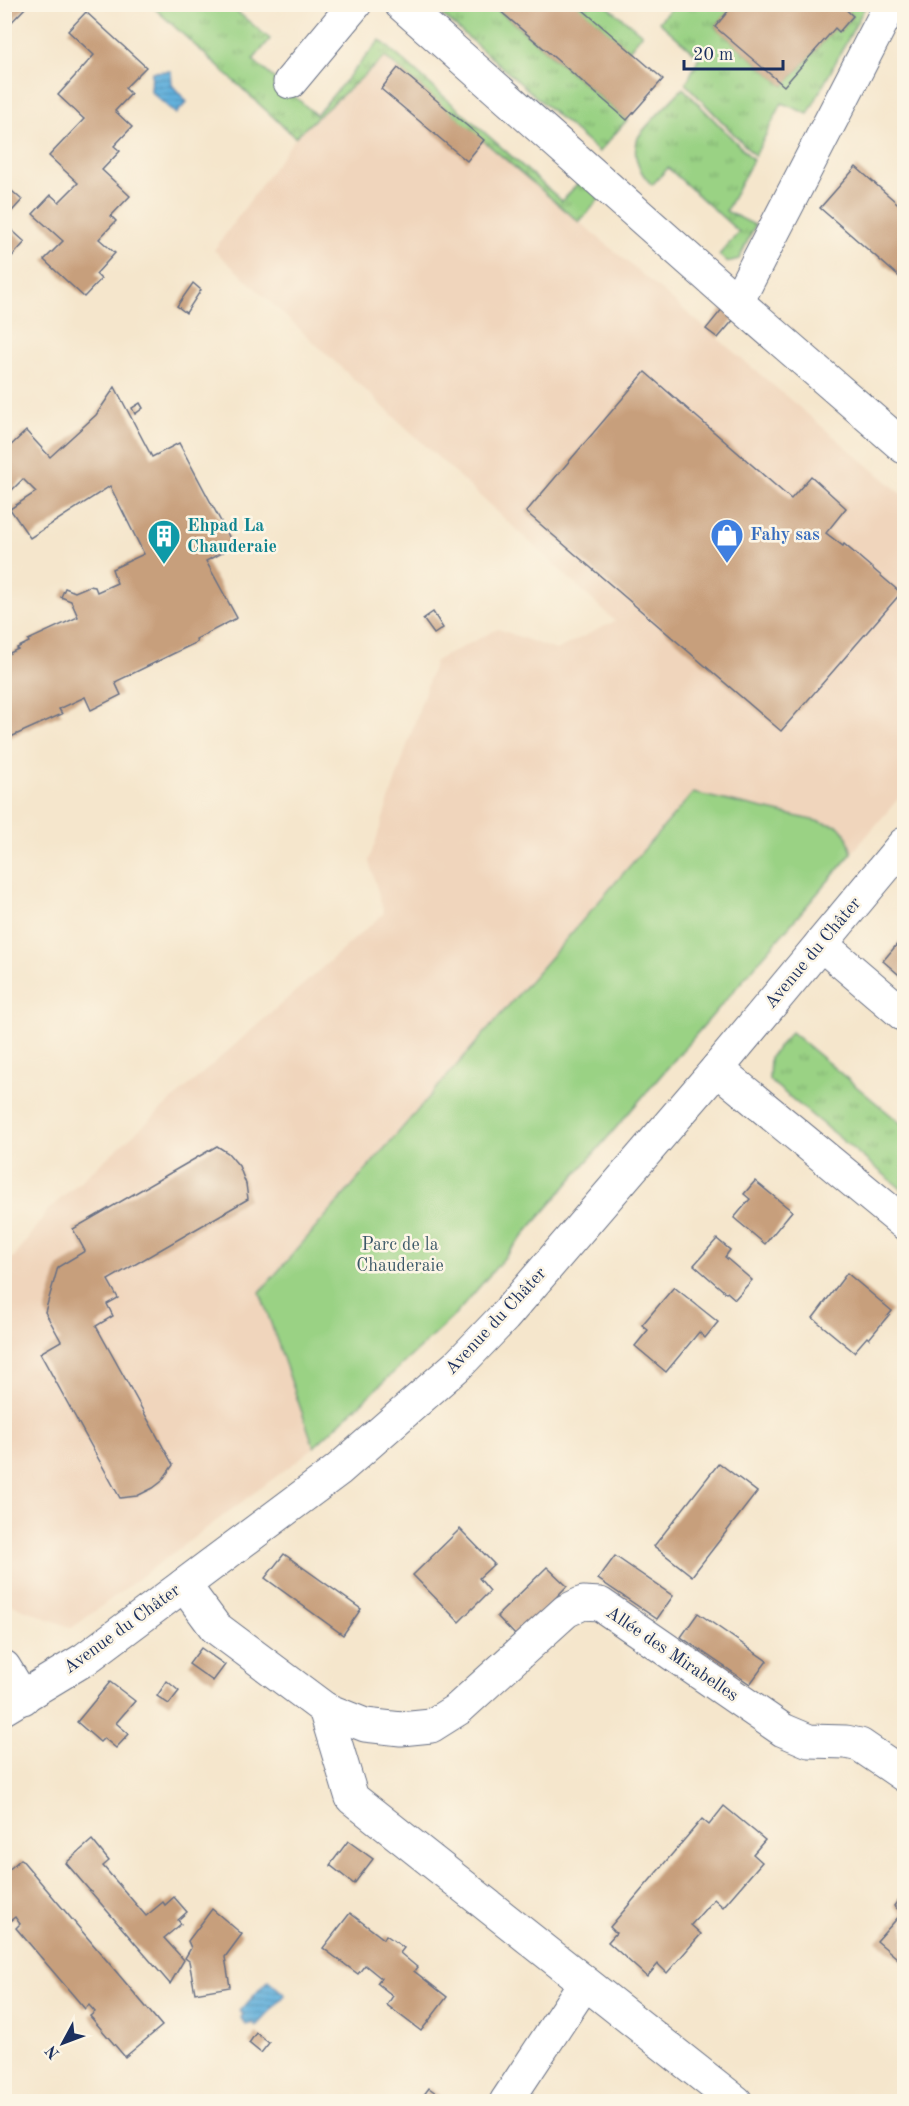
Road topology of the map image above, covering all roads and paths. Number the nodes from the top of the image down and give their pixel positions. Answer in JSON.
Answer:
{"nodes":[{"id":1,"x":355,"y":4,"type":"edge"},
{"id":2,"x":401,"y":4,"type":"edge"},
{"id":3,"x":891,"y":4,"type":"edge"},
{"id":4,"x":290,"y":82,"type":"dead end"},
{"id":5,"x":737,"y":302,"type":"junction"},
{"id":6,"x":904,"y":447,"type":"edge"},
{"id":7,"x":904,"y":844,"type":"edge"},
{"id":8,"x":821,"y":944,"type":"junction"},
{"id":9,"x":904,"y":1015,"type":"edge"},
{"id":10,"x":717,"y":1069,"type":"junction"},
{"id":11,"x":904,"y":1223,"type":"edge"},
{"id":12,"x":184,"y":1584,"type":"junction"},
{"id":13,"x":4,"y":1667,"type":"edge"},
{"id":14,"x":14,"y":1703,"type":"edge"},
{"id":15,"x":325,"y":1709,"type":"junction"},
{"id":16,"x":904,"y":1775,"type":"edge"},
{"id":17,"x":584,"y":1984,"type":"junction"},
{"id":18,"x":506,"y":2102,"type":"edge"},
{"id":19,"x":736,"y":2102,"type":"edge"}],
"edges":[{"from":1,"to":4,"type":"main road"},
{"from":2,"to":5,"type":"main road"},
{"from":3,"to":5,"type":"main road"},
{"from":5,"to":6,"type":"main road"},
{"from":7,"to":8,"type":"main road","name":"Avenue du Châter"},
{"from":8,"to":9,"type":"main road"},
{"from":8,"to":10,"type":"main road","name":"Avenue du Châter"},
{"from":10,"to":11,"type":"main road"},
{"from":10,"to":12,"type":"main road","name":"Avenue du Châter"},
{"from":12,"to":14,"type":"main road","name":"Avenue du Châter"},
{"from":12,"to":15,"type":"main road","name":"Allée des Mirabelles"},
{"from":13,"to":14,"type":"main road"},
{"from":15,"to":16,"type":"main road","name":"Allée des Mirabelles"},
{"from":15,"to":17,"type":"main road"},
{"from":17,"to":18,"type":"main road"},
{"from":17,"to":19,"type":"main road"}]}
